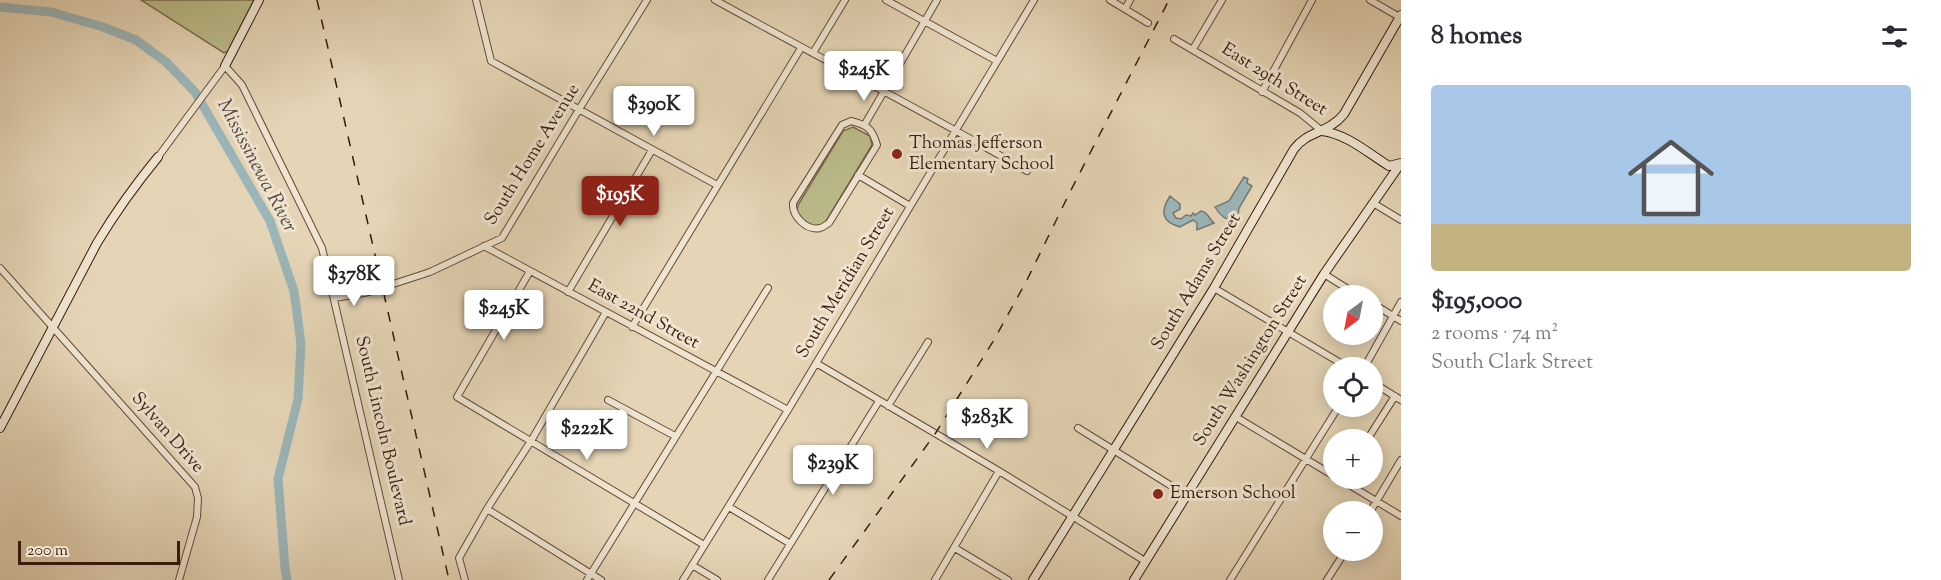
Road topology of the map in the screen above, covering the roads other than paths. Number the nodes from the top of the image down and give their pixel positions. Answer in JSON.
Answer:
{"nodes":[{"id":1,"x":259,"y":0,"type":"edge"},
{"id":2,"x":476,"y":0,"type":"edge"},
{"id":3,"x":647,"y":0,"type":"edge"},
{"id":4,"x":715,"y":0,"type":"edge"},
{"id":5,"x":845,"y":0,"type":"edge"},
{"id":6,"x":886,"y":0,"type":"edge"},
{"id":7,"x":937,"y":0,"type":"edge"},
{"id":8,"x":1034,"y":0,"type":"edge"},
{"id":9,"x":1110,"y":0,"type":"edge"},
{"id":10,"x":1130,"y":0,"type":"edge"},
{"id":11,"x":1222,"y":0,"type":"edge"},
{"id":12,"x":1312,"y":0,"type":"edge"},
{"id":13,"x":1370,"y":0,"type":"edge"},
{"id":14,"x":1125,"y":9,"type":"junction"},
{"id":15,"x":1400,"y":17,"type":"edge"},
{"id":16,"x":924,"y":21,"type":"junction"},
{"id":17,"x":1148,"y":23,"type":"dead end"},
{"id":18,"x":1174,"y":39,"type":"dead end"},
{"id":19,"x":801,"y":48,"type":"junction"},
{"id":20,"x":1193,"y":49,"type":"junction"},
{"id":21,"x":813,"y":53,"type":"junction"},
{"id":22,"x":997,"y":60,"type":"junction"},
{"id":23,"x":225,"y":66,"type":"junction"},
{"id":24,"x":1262,"y":92,"type":"junction"},
{"id":25,"x":883,"y":93,"type":"junction"},
{"id":26,"x":578,"y":111,"type":"junction"},
{"id":27,"x":865,"y":124,"type":"junction"},
{"id":28,"x":957,"y":130,"type":"junction"},
{"id":29,"x":1322,"y":131,"type":"junction"},
{"id":30,"x":652,"y":150,"type":"junction"},
{"id":31,"x":158,"y":157,"type":"joint"},
{"id":32,"x":1401,"y":163,"type":"edge"},
{"id":33,"x":1389,"y":166,"type":"junction"},
{"id":34,"x":1027,"y":171,"type":"dead end"},
{"id":35,"x":858,"y":175,"type":"junction"},
{"id":36,"x":1390,"y":180,"type":"junction"},
{"id":37,"x":717,"y":185,"type":"junction"},
{"id":38,"x":1373,"y":203,"type":"junction"},
{"id":39,"x":910,"y":206,"type":"junction"},
{"id":40,"x":1401,"y":220,"type":"edge"},
{"id":41,"x":484,"y":246,"type":"junction"},
{"id":42,"x":0,"y":268,"type":"edge"},
{"id":43,"x":530,"y":272,"type":"junction"},
{"id":44,"x":1324,"y":274,"type":"junction"},
{"id":45,"x":1342,"y":285,"type":"edge"},
{"id":46,"x":768,"y":288,"type":"dead end"},
{"id":47,"x":1214,"y":288,"type":"junction"},
{"id":48,"x":568,"y":291,"type":"junction"},
{"id":49,"x":335,"y":298,"type":"junction"},
{"id":50,"x":1401,"y":302,"type":"edge"},
{"id":51,"x":1383,"y":310,"type":"edge"},
{"id":52,"x":606,"y":312,"type":"junction"},
{"id":53,"x":1393,"y":316,"type":"junction"},
{"id":54,"x":1401,"y":321,"type":"edge"},
{"id":55,"x":53,"y":327,"type":"junction"},
{"id":56,"x":632,"y":327,"type":"junction"},
{"id":57,"x":1288,"y":332,"type":"junction"},
{"id":58,"x":928,"y":342,"type":"dead end"},
{"id":59,"x":1330,"y":357,"type":"edge"},
{"id":60,"x":1370,"y":357,"type":"edge"},
{"id":61,"x":816,"y":363,"type":"junction"},
{"id":62,"x":716,"y":372,"type":"junction"},
{"id":63,"x":1383,"y":389,"type":"edge"},
{"id":64,"x":1398,"y":398,"type":"edge"},
{"id":65,"x":608,"y":399,"type":"dead end"},
{"id":66,"x":879,"y":401,"type":"junction"},
{"id":67,"x":888,"y":406,"type":"junction"},
{"id":68,"x":788,"y":410,"type":"junction"},
{"id":69,"x":1236,"y":417,"type":"junction"},
{"id":70,"x":1332,"y":417,"type":"edge"},
{"id":71,"x":0,"y":428,"type":"edge"},
{"id":72,"x":1078,"y":428,"type":"dead end"},
{"id":73,"x":1375,"y":429,"type":"edge"},
{"id":74,"x":675,"y":436,"type":"junction"},
{"id":75,"x":531,"y":441,"type":"junction"},
{"id":76,"x":1113,"y":450,"type":"junction"},
{"id":77,"x":1306,"y":459,"type":"junction"},
{"id":78,"x":1401,"y":460,"type":"edge"},
{"id":79,"x":1323,"y":469,"type":"edge"},
{"id":80,"x":999,"y":471,"type":"junction"},
{"id":81,"x":1357,"y":489,"type":"edge"},
{"id":82,"x":1186,"y":495,"type":"junction"},
{"id":83,"x":1376,"y":501,"type":"joint"},
{"id":84,"x":636,"y":503,"type":"junction"},
{"id":85,"x":1383,"y":505,"type":"edge"},
{"id":86,"x":729,"y":507,"type":"junction"},
{"id":87,"x":487,"y":509,"type":"junction"},
{"id":88,"x":1072,"y":516,"type":"junction"},
{"id":89,"x":1401,"y":516,"type":"edge"},
{"id":90,"x":789,"y":543,"type":"junction"},
{"id":91,"x":704,"y":545,"type":"junction"},
{"id":92,"x":955,"y":548,"type":"junction"},
{"id":93,"x":1145,"y":561,"type":"junction"},
{"id":94,"x":1339,"y":561,"type":"edge"},
{"id":95,"x":692,"y":565,"type":"junction"},
{"id":96,"x":589,"y":577,"type":"edge"},
{"id":97,"x":179,"y":580,"type":"edge"},
{"id":98,"x":399,"y":580,"type":"edge"},
{"id":99,"x":465,"y":580,"type":"edge"},
{"id":100,"x":601,"y":580,"type":"edge"},
{"id":101,"x":683,"y":580,"type":"edge"},
{"id":102,"x":717,"y":580,"type":"edge"},
{"id":103,"x":768,"y":580,"type":"edge"},
{"id":104,"x":935,"y":580,"type":"edge"},
{"id":105,"x":1008,"y":580,"type":"edge"},
{"id":106,"x":1033,"y":580,"type":"edge"},
{"id":107,"x":1134,"y":580,"type":"edge"},
{"id":108,"x":1230,"y":580,"type":"edge"},
{"id":109,"x":1328,"y":580,"type":"edge"}],
"edges":[{"from":1,"to":23,"type":"main road"},
{"from":2,"to":26,"type":"street"},
{"from":3,"to":26,"type":"street","name":"South Home Avenue"},
{"from":4,"to":19,"type":"street"},
{"from":5,"to":21,"type":"street"},
{"from":6,"to":16,"type":"street"},
{"from":7,"to":16,"type":"street"},
{"from":8,"to":22,"type":"street","name":"South Meridian Street"},
{"from":9,"to":14,"type":"street"},
{"from":10,"to":14,"type":"street"},
{"from":11,"to":20,"type":"street"},
{"from":12,"to":24,"type":"street"},
{"from":13,"to":15,"type":"street"},
{"from":14,"to":17,"type":"street"},
{"from":15,"to":29,"type":"main road","name":"South Adams Street"},
{"from":16,"to":22,"type":"street"},
{"from":16,"to":25,"type":"street"},
{"from":18,"to":20,"type":"street","name":"East 29th Street"},
{"from":19,"to":21,"type":"street"},
{"from":19,"to":37,"type":"street"},
{"from":20,"to":24,"type":"street","name":"East 29th Street"},
{"from":21,"to":25,"type":"street"},
{"from":22,"to":28,"type":"street","name":"South Meridian Street"},
{"from":23,"to":31,"type":"street"},
{"from":23,"to":49,"type":"street","name":"South Lincoln Boulevard"},
{"from":24,"to":29,"type":"street","name":"East 29th Street"},
{"from":25,"to":27,"type":"street"},
{"from":25,"to":28,"type":"street"},
{"from":26,"to":30,"type":"street"},
{"from":26,"to":41,"type":"street","name":"South Home Avenue"},
{"from":27,"to":35,"type":"street"},
{"from":27,"to":35,"type":"street"},
{"from":28,"to":34,"type":"street"},
{"from":28,"to":39,"type":"street","name":"South Meridian Street"},
{"from":29,"to":33,"type":"main road","name":"East 29th Street"},
{"from":29,"to":47,"type":"main road","name":"South Adams Street"},
{"from":30,"to":37,"type":"street"},
{"from":30,"to":48,"type":"street"},
{"from":31,"to":55,"type":"main road"},
{"from":32,"to":33,"type":"main road"},
{"from":32,"to":36,"type":"main road","name":"South Washington Street"},
{"from":33,"to":36,"type":"main road"},
{"from":35,"to":39,"type":"street"},
{"from":36,"to":38,"type":"main road","name":"South Washington Street"},
{"from":37,"to":56,"type":"street"},
{"from":38,"to":40,"type":"street"},
{"from":38,"to":44,"type":"main road","name":"South Washington Street"},
{"from":39,"to":61,"type":"street","name":"South Meridian Street"},
{"from":41,"to":43,"type":"street","name":"East 22nd Street"},
{"from":41,"to":49,"type":"street","name":"South Home Avenue"},
{"from":42,"to":55,"type":"street","name":"Sylvan Drive"},
{"from":43,"to":48,"type":"street","name":"East 22nd Street"},
{"from":43,"to":75,"type":"street"},
{"from":44,"to":45,"type":"street"},
{"from":44,"to":57,"type":"main road","name":"South Washington Street"},
{"from":46,"to":62,"type":"street"},
{"from":47,"to":57,"type":"street"},
{"from":47,"to":76,"type":"main road","name":"South Adams Street"},
{"from":48,"to":52,"type":"street","name":"East 22nd Street"},
{"from":49,"to":98,"type":"street","name":"South Lincoln Boulevard"},
{"from":50,"to":53,"type":"street"},
{"from":51,"to":53,"type":"street"},
{"from":52,"to":56,"type":"street","name":"East 22nd Street"},
{"from":52,"to":75,"type":"street"},
{"from":53,"to":54,"type":"street"},
{"from":53,"to":60,"type":"street"},
{"from":55,"to":71,"type":"main road"},
{"from":55,"to":97,"type":"street","name":"Sylvan Drive"},
{"from":56,"to":62,"type":"street","name":"East 22nd Street"},
{"from":57,"to":59,"type":"street"},
{"from":57,"to":69,"type":"main road","name":"South Washington Street"},
{"from":58,"to":67,"type":"street"},
{"from":61,"to":66,"type":"street"},
{"from":61,"to":68,"type":"street","name":"South Meridian Street"},
{"from":62,"to":68,"type":"street","name":"East 22nd Street"},
{"from":62,"to":74,"type":"street"},
{"from":63,"to":64,"type":"street"},
{"from":64,"to":73,"type":"street"},
{"from":65,"to":74,"type":"street"},
{"from":66,"to":67,"type":"street"},
{"from":66,"to":90,"type":"street"},
{"from":67,"to":80,"type":"street"},
{"from":68,"to":86,"type":"street","name":"South Meridian Street"},
{"from":69,"to":77,"type":"street"},
{"from":69,"to":82,"type":"main road","name":"South Washington Street"},
{"from":70,"to":77,"type":"street"},
{"from":72,"to":76,"type":"street"},
{"from":74,"to":84,"type":"street"},
{"from":75,"to":84,"type":"street"},
{"from":75,"to":87,"type":"street"},
{"from":76,"to":82,"type":"street"},
{"from":76,"to":88,"type":"main road","name":"South Adams Street"},
{"from":77,"to":79,"type":"street"},
{"from":77,"to":108,"type":"street"},
{"from":78,"to":83,"type":"street"},
{"from":80,"to":88,"type":"street"},
{"from":80,"to":92,"type":"street"},
{"from":81,"to":83,"type":"street"},
{"from":82,"to":93,"type":"main road","name":"South Washington Street"},
{"from":84,"to":91,"type":"street"},
{"from":84,"to":96,"type":"street"},
{"from":85,"to":89,"type":"street"},
{"from":86,"to":90,"type":"street"},
{"from":86,"to":91,"type":"street","name":"South Meridian Street"},
{"from":87,"to":96,"type":"street"},
{"from":87,"to":99,"type":"street"},
{"from":88,"to":93,"type":"street"},
{"from":88,"to":106,"type":"main road","name":"South Adams Street"},
{"from":90,"to":103,"type":"street"},
{"from":91,"to":95,"type":"street","name":"South Meridian Street"},
{"from":92,"to":104,"type":"street"},
{"from":92,"to":105,"type":"street"},
{"from":93,"to":107,"type":"main road","name":"South Washington Street"},
{"from":94,"to":109,"type":"street"},
{"from":95,"to":101,"type":"street","name":"South Meridian Street"},
{"from":95,"to":102,"type":"street"},
{"from":96,"to":100,"type":"street"}]}
